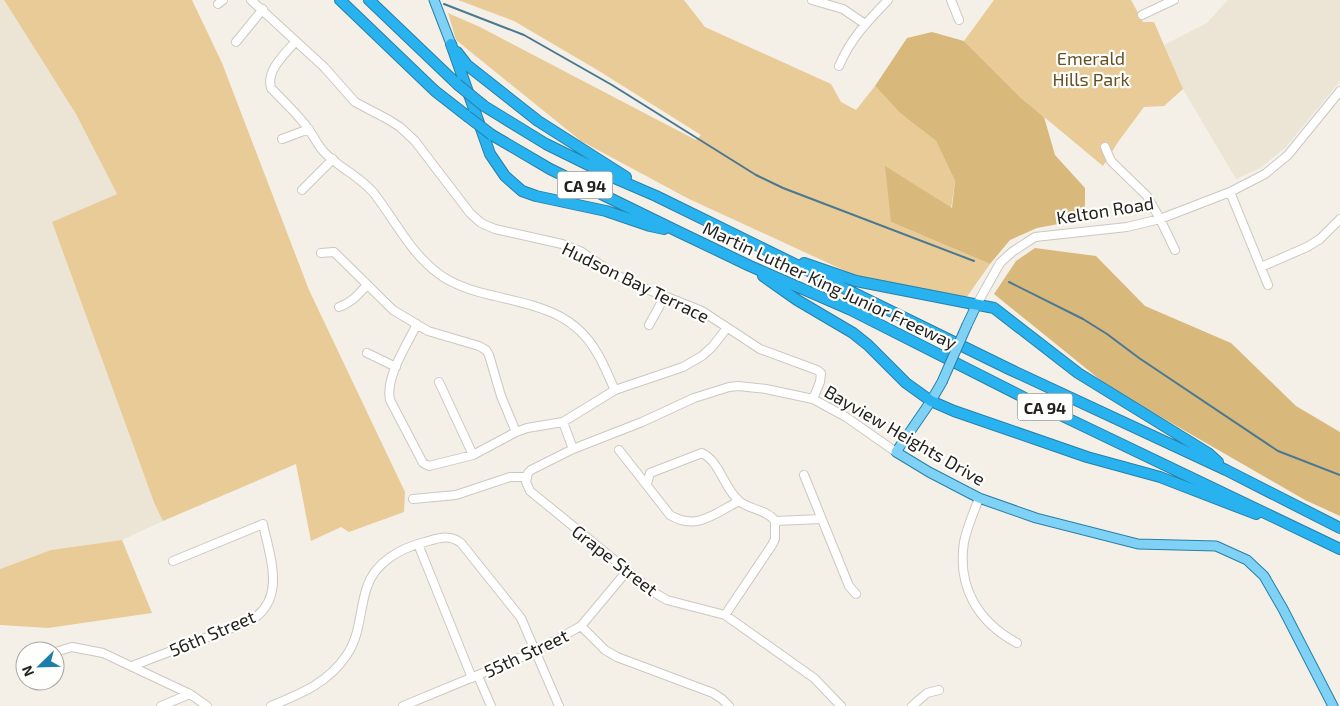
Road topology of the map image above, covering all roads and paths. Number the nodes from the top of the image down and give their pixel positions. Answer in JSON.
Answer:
{"nodes":[{"id":1,"x":251,"y":0,"type":"edge"},
{"id":2,"x":340,"y":0,"type":"edge"},
{"id":3,"x":369,"y":0,"type":"edge"},
{"id":4,"x":812,"y":0,"type":"edge"},
{"id":5,"x":888,"y":0,"type":"edge"},
{"id":6,"x":951,"y":0,"type":"edge"},
{"id":7,"x":1174,"y":0,"type":"edge"},
{"id":8,"x":434,"y":2,"type":"edge"},
{"id":9,"x":263,"y":9,"type":"junction"},
{"id":10,"x":1142,"y":16,"type":"dead end"},
{"id":11,"x":959,"y":20,"type":"dead end"},
{"id":12,"x":865,"y":24,"type":"junction"},
{"id":13,"x":236,"y":42,"type":"dead end"},
{"id":14,"x":295,"y":42,"type":"junction"},
{"id":15,"x":450,"y":44,"type":"junction"},
{"id":16,"x":839,"y":66,"type":"dead end"},
{"id":17,"x":1340,"y":90,"type":"edge"},
{"id":18,"x":309,"y":129,"type":"junction"},
{"id":19,"x":282,"y":139,"type":"dead end"},
{"id":20,"x":1105,"y":147,"type":"dead end"},
{"id":21,"x":332,"y":159,"type":"junction"},
{"id":22,"x":302,"y":190,"type":"dead end"},
{"id":23,"x":1230,"y":192,"type":"junction"},
{"id":24,"x":656,"y":196,"type":"junction"},
{"id":25,"x":1340,"y":218,"type":"edge"},
{"id":26,"x":1160,"y":219,"type":"junction"},
{"id":27,"x":679,"y":232,"type":"junction"},
{"id":28,"x":760,"y":248,"type":"junction"},
{"id":29,"x":1175,"y":250,"type":"dead end"},
{"id":30,"x":321,"y":253,"type":"dead end"},
{"id":31,"x":750,"y":266,"type":"junction"},
{"id":32,"x":1261,"y":268,"type":"junction"},
{"id":33,"x":367,"y":285,"type":"junction"},
{"id":34,"x":1268,"y":285,"type":"dead end"},
{"id":35,"x":665,"y":296,"type":"junction"},
{"id":36,"x":977,"y":304,"type":"junction"},
{"id":37,"x":339,"y":307,"type":"dead end"},
{"id":38,"x":417,"y":324,"type":"junction"},
{"id":39,"x":648,"y":325,"type":"dead end"},
{"id":40,"x":727,"y":328,"type":"junction"},
{"id":41,"x":367,"y":352,"type":"dead end"},
{"id":42,"x":396,"y":367,"type":"junction"},
{"id":43,"x":439,"y":382,"type":"dead end"},
{"id":44,"x":615,"y":390,"type":"junction"},
{"id":45,"x":814,"y":399,"type":"junction"},
{"id":46,"x":932,"y":401,"type":"junction"},
{"id":47,"x":562,"y":422,"type":"junction"},
{"id":48,"x":516,"y":432,"type":"junction"},
{"id":49,"x":573,"y":449,"type":"junction"},
{"id":50,"x":619,"y":450,"type":"dead end"},
{"id":51,"x":896,"y":452,"type":"junction"},
{"id":52,"x":473,"y":455,"type":"junction"},
{"id":53,"x":1226,"y":470,"type":"junction"},
{"id":54,"x":804,"y":476,"type":"dead end"},
{"id":55,"x":526,"y":477,"type":"junction"},
{"id":56,"x":646,"y":484,"type":"junction"},
{"id":57,"x":979,"y":498,"type":"junction"},
{"id":58,"x":413,"y":499,"type":"dead end"},
{"id":59,"x":738,"y":501,"type":"junction"},
{"id":60,"x":821,"y":519,"type":"junction"},
{"id":61,"x":775,"y":522,"type":"junction"},
{"id":62,"x":1340,"y":528,"type":"edge"},
{"id":63,"x":418,"y":544,"type":"junction"},
{"id":64,"x":1340,"y":549,"type":"edge"},
{"id":65,"x":173,"y":561,"type":"dead end"},
{"id":66,"x":627,"y":571,"type":"junction"},
{"id":67,"x":856,"y":594,"type":"dead end"},
{"id":68,"x":726,"y":615,"type":"junction"},
{"id":69,"x":581,"y":626,"type":"junction"},
{"id":70,"x":1017,"y":643,"type":"dead end"},
{"id":71,"x":65,"y":649,"type":"edge"},
{"id":72,"x":536,"y":651,"type":"junction"},
{"id":73,"x":132,"y":666,"type":"junction"},
{"id":74,"x":475,"y":677,"type":"junction"},
{"id":75,"x":939,"y":690,"type":"dead end"},
{"id":76,"x":190,"y":694,"type":"junction"},
{"id":77,"x":161,"y":706,"type":"edge"},
{"id":78,"x":207,"y":706,"type":"edge"},
{"id":79,"x":271,"y":706,"type":"edge"},
{"id":80,"x":403,"y":706,"type":"edge"},
{"id":81,"x":491,"y":706,"type":"edge"},
{"id":82,"x":559,"y":706,"type":"edge"},
{"id":83,"x":729,"y":706,"type":"edge"},
{"id":84,"x":842,"y":706,"type":"edge"},
{"id":85,"x":912,"y":706,"type":"edge"},
{"id":86,"x":1333,"y":706,"type":"edge"}],
"edges":[{"from":1,"to":9,"type":"street","name":"Hudson Bay Terrace"},
{"from":2,"to":27,"type":"highway","name":"Martin Luther King Junior Freeway","number":"CA 94","bridge":true},
{"from":3,"to":24,"type":"highway","name":"Martin Luther King Junior Freeway","number":"CA 94","bridge":true},
{"from":4,"to":12,"type":"street"},
{"from":5,"to":12,"type":"street"},
{"from":6,"to":11,"type":"street"},
{"from":7,"to":10,"type":"street"},
{"from":8,"to":15,"type":"main road"},
{"from":9,"to":13,"type":"street"},
{"from":9,"to":14,"type":"street","name":"Hudson Bay Terrace"},
{"from":12,"to":16,"type":"street"},
{"from":14,"to":18,"type":"street"},
{"from":14,"to":35,"type":"street","name":"Hudson Bay Terrace"},
{"from":15,"to":24,"type":"highway"},
{"from":15,"to":27,"type":"highway"},
{"from":17,"to":23,"type":"street","name":"Kelton Road"},
{"from":18,"to":19,"type":"street"},
{"from":18,"to":21,"type":"street"},
{"from":20,"to":26,"type":"street"},
{"from":21,"to":22,"type":"street"},
{"from":21,"to":44,"type":"street"},
{"from":23,"to":26,"type":"street","name":"Kelton Road"},
{"from":23,"to":32,"type":"street"},
{"from":24,"to":28,"type":"highway","name":"Martin Luther King Junior Freeway","number":"CA 94"},
{"from":25,"to":32,"type":"street"},
{"from":26,"to":29,"type":"street"},
{"from":26,"to":36,"type":"street","name":"Kelton Road"},
{"from":27,"to":31,"type":"highway","name":"Martin Luther King Junior Freeway","number":"CA 94"},
{"from":28,"to":36,"type":"highway"},
{"from":28,"to":53,"type":"highway","name":"Martin Luther King Junior Freeway","number":"CA 94"},
{"from":30,"to":33,"type":"street"},
{"from":31,"to":46,"type":"highway"},
{"from":31,"to":64,"type":"highway","name":"Martin Luther King Junior Freeway","number":"CA 94"},
{"from":32,"to":34,"type":"street"},
{"from":33,"to":37,"type":"street"},
{"from":33,"to":38,"type":"street"},
{"from":35,"to":39,"type":"street"},
{"from":35,"to":40,"type":"street","name":"Hudson Bay Terrace"},
{"from":36,"to":46,"type":"main road","name":"Kelton Road","bridge":true},
{"from":36,"to":53,"type":"highway"},
{"from":38,"to":42,"type":"street"},
{"from":38,"to":48,"type":"street"},
{"from":40,"to":44,"type":"street"},
{"from":40,"to":45,"type":"street","name":"Hudson Bay Terrace"},
{"from":41,"to":42,"type":"street"},
{"from":42,"to":52,"type":"street"},
{"from":43,"to":52,"type":"street"},
{"from":44,"to":47,"type":"street"},
{"from":45,"to":49,"type":"street","name":"Bayview Heights Drive"},
{"from":45,"to":51,"type":"street","name":"Bayview Heights Drive"},
{"from":46,"to":51,"type":"main road","name":"Kelton Road"},
{"from":46,"to":64,"type":"highway"},
{"from":47,"to":48,"type":"street"},
{"from":47,"to":49,"type":"street"},
{"from":48,"to":52,"type":"street"},
{"from":49,"to":55,"type":"street","name":"Bayview Heights Drive"},
{"from":50,"to":56,"type":"street"},
{"from":51,"to":57,"type":"main road","name":"Bayview Heights Drive"},
{"from":53,"to":62,"type":"highway","name":"Martin Luther King Junior Freeway","number":"CA 94"},
{"from":54,"to":60,"type":"street"},
{"from":55,"to":58,"type":"street","name":"Bayview Heights Drive"},
{"from":55,"to":66,"type":"street","name":"Grape Street"},
{"from":56,"to":59,"type":"street"},
{"from":56,"to":59,"type":"street"},
{"from":57,"to":70,"type":"street"},
{"from":57,"to":86,"type":"main road","name":"Bayview Heights Drive"},
{"from":59,"to":61,"type":"street"},
{"from":60,"to":61,"type":"street"},
{"from":60,"to":67,"type":"street"},
{"from":61,"to":68,"type":"street"},
{"from":63,"to":72,"type":"street"},
{"from":63,"to":74,"type":"street"},
{"from":63,"to":79,"type":"street"},
{"from":65,"to":73,"type":"street","name":"56th Street"},
{"from":66,"to":68,"type":"street","name":"Grape Street"},
{"from":66,"to":69,"type":"street","name":"55th Street"},
{"from":68,"to":84,"type":"street","name":"Grape Street"},
{"from":69,"to":72,"type":"street","name":"55th Street"},
{"from":69,"to":83,"type":"street"},
{"from":71,"to":73,"type":"street"},
{"from":72,"to":74,"type":"street","name":"55th Street"},
{"from":72,"to":82,"type":"street"},
{"from":73,"to":76,"type":"street"},
{"from":74,"to":80,"type":"street","name":"55th Street"},
{"from":74,"to":81,"type":"street"},
{"from":75,"to":85,"type":"street"},
{"from":76,"to":77,"type":"street"},
{"from":76,"to":78,"type":"street"}]}
